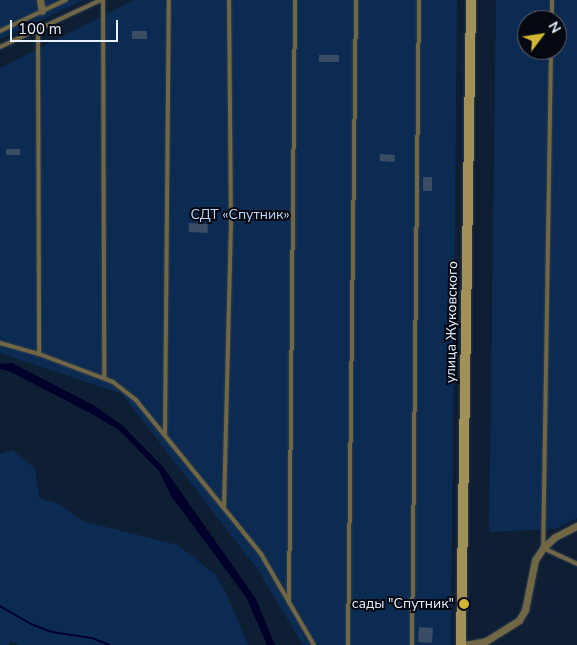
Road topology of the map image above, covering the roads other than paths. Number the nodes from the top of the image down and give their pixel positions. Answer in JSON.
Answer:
{"nodes":[{"id":1,"x":40,"y":0,"type":"edge"},
{"id":2,"x":66,"y":0,"type":"edge"},
{"id":3,"x":102,"y":0,"type":"edge"},
{"id":4,"x":169,"y":0,"type":"edge"},
{"id":5,"x":229,"y":0,"type":"edge"},
{"id":6,"x":294,"y":0,"type":"edge"},
{"id":7,"x":356,"y":0,"type":"edge"},
{"id":8,"x":419,"y":0,"type":"edge"},
{"id":9,"x":471,"y":0,"type":"edge"},
{"id":10,"x":42,"y":11,"type":"junction"},
{"id":11,"x":38,"y":29,"type":"junction"},
{"id":12,"x":0,"y":31,"type":"edge"},
{"id":13,"x":0,"y":46,"type":"edge"},
{"id":14,"x":551,"y":60,"type":"edge"},
{"id":15,"x":0,"y":343,"type":"edge"},
{"id":16,"x":39,"y":354,"type":"junction"},
{"id":17,"x":104,"y":378,"type":"junction"},
{"id":18,"x":165,"y":435,"type":"junction"},
{"id":19,"x":224,"y":508,"type":"junction"},
{"id":20,"x":577,"y":526,"type":"edge"},
{"id":21,"x":543,"y":548,"type":"junction"},
{"id":22,"x":577,"y":564,"type":"edge"},
{"id":23,"x":289,"y":603,"type":"junction"},
{"id":24,"x":314,"y":645,"type":"edge"},
{"id":25,"x":348,"y":645,"type":"edge"},
{"id":26,"x":412,"y":645,"type":"edge"},
{"id":27,"x":462,"y":645,"type":"edge"}],
"edges":[{"from":1,"to":10,"type":"street"},
{"from":2,"to":10,"type":"lane"},
{"from":3,"to":11,"type":"lane"},
{"from":3,"to":17,"type":"lane"},
{"from":4,"to":18,"type":"lane"},
{"from":5,"to":19,"type":"lane"},
{"from":6,"to":23,"type":"lane"},
{"from":7,"to":25,"type":"lane"},
{"from":8,"to":26,"type":"lane"},
{"from":9,"to":27,"type":"main road","name":"улица Жуковского"},
{"from":10,"to":12,"type":"lane"},
{"from":11,"to":13,"type":"lane"},
{"from":11,"to":16,"type":"lane"},
{"from":14,"to":21,"type":"lane"},
{"from":15,"to":16,"type":"lane"},
{"from":16,"to":17,"type":"lane"},
{"from":17,"to":18,"type":"lane"},
{"from":18,"to":19,"type":"lane"},
{"from":19,"to":23,"type":"lane"},
{"from":20,"to":21,"type":"street"},
{"from":21,"to":22,"type":"lane"},
{"from":21,"to":27,"type":"street"},
{"from":23,"to":24,"type":"lane"}]}
